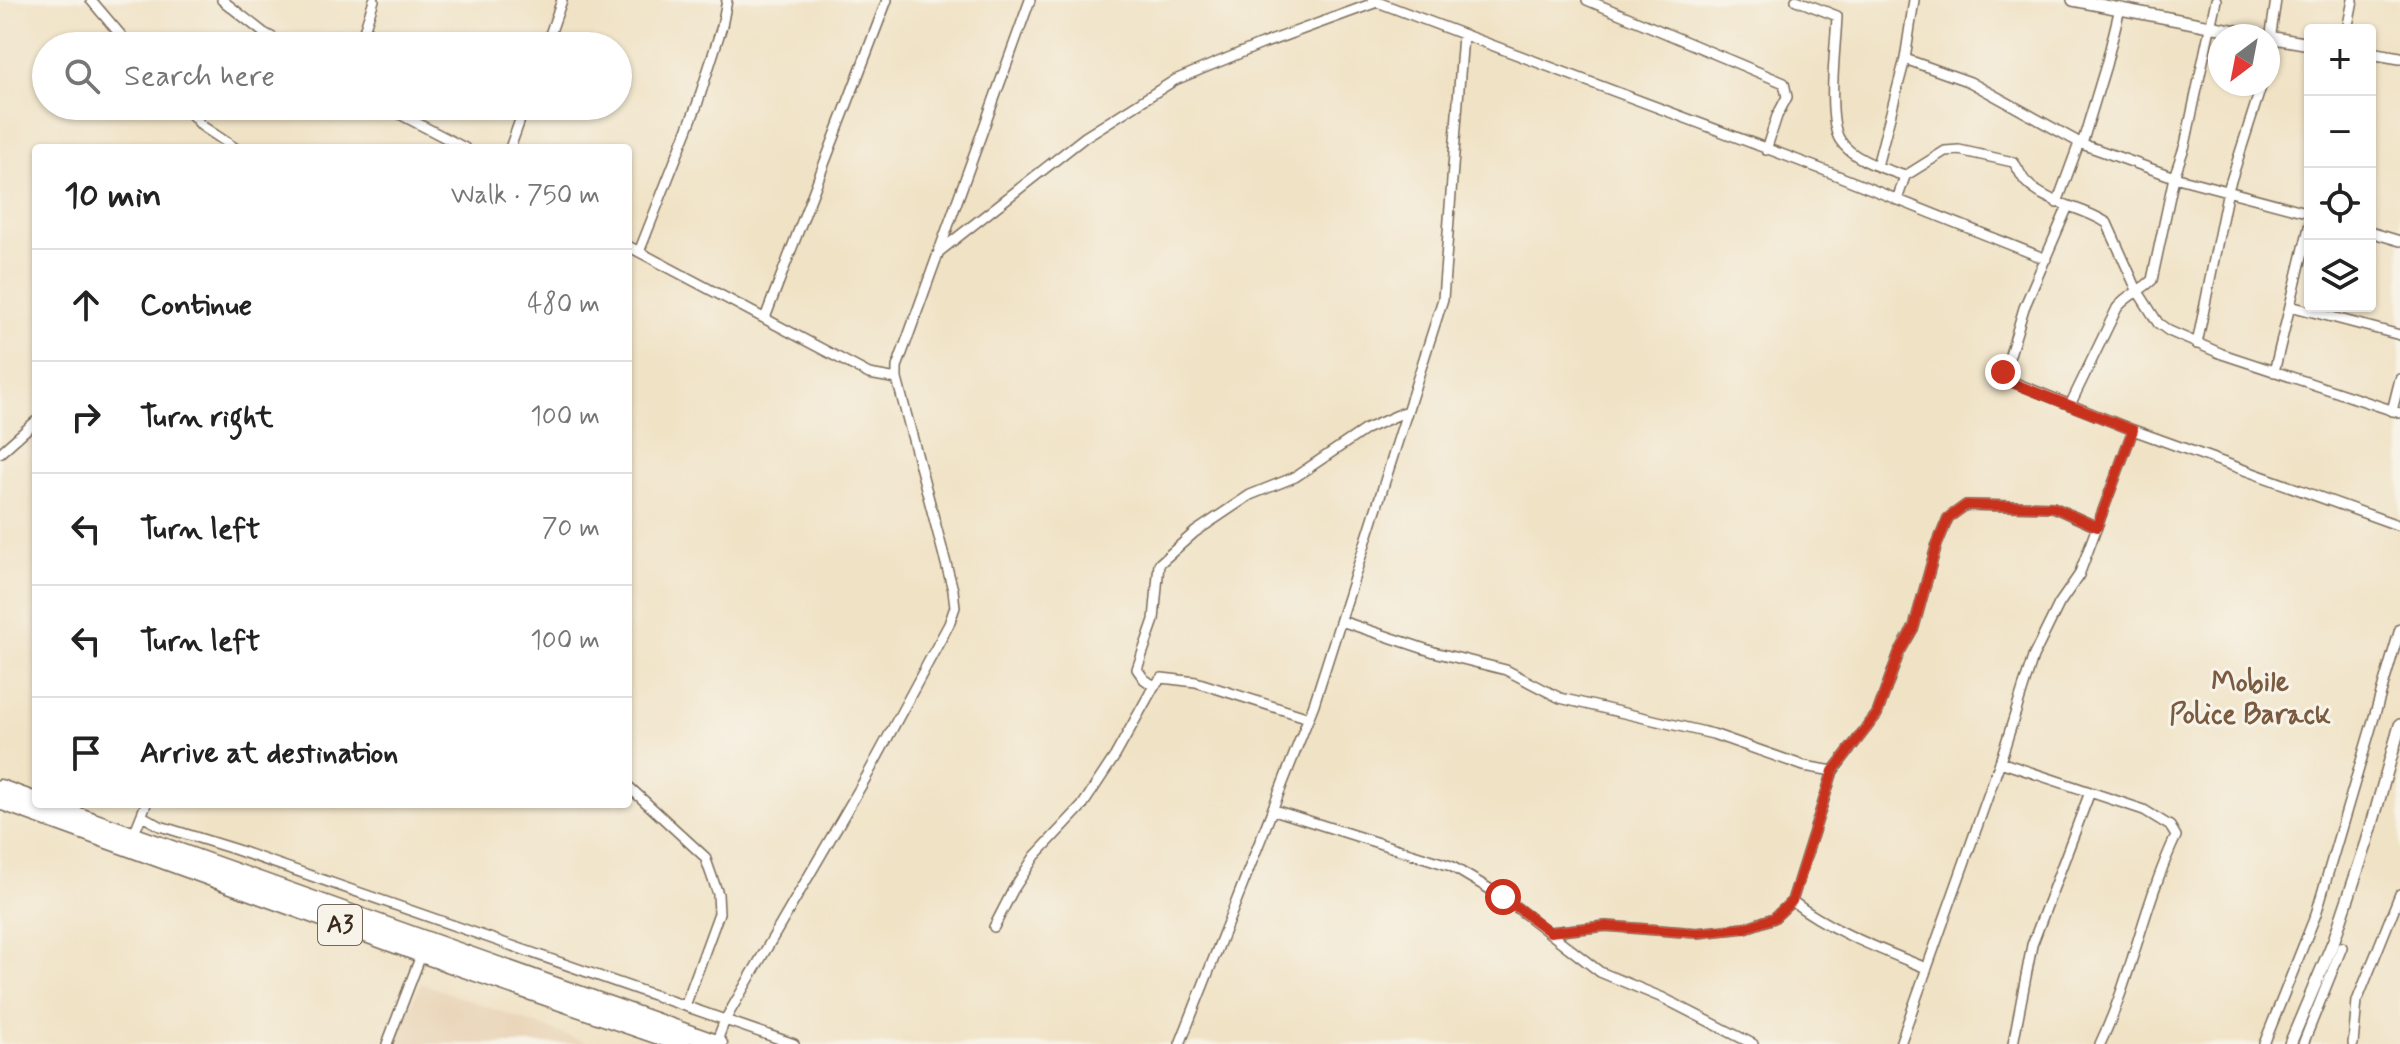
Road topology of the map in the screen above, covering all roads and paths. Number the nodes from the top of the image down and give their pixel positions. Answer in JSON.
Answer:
{"nodes":[{"id":1,"x":91,"y":0,"type":"edge"},
{"id":2,"x":222,"y":0,"type":"edge"},
{"id":3,"x":374,"y":0,"type":"edge"},
{"id":4,"x":562,"y":0,"type":"edge"},
{"id":5,"x":727,"y":0,"type":"edge"},
{"id":6,"x":887,"y":0,"type":"edge"},
{"id":7,"x":1030,"y":0,"type":"edge"},
{"id":8,"x":1587,"y":0,"type":"edge"},
{"id":9,"x":1796,"y":0,"type":"edge"},
{"id":10,"x":1914,"y":0,"type":"edge"},
{"id":11,"x":2073,"y":0,"type":"edge"},
{"id":12,"x":2216,"y":0,"type":"edge"},
{"id":13,"x":2276,"y":0,"type":"edge"},
{"id":14,"x":2353,"y":0,"type":"edge"},
{"id":15,"x":1375,"y":1,"type":"edge"},
{"id":16,"x":2117,"y":5,"type":"edge"},
{"id":17,"x":2210,"y":24,"type":"edge"},
{"id":18,"x":2270,"y":24,"type":"edge"},
{"id":19,"x":2348,"y":24,"type":"edge"},
{"id":20,"x":2208,"y":26,"type":"edge"},
{"id":21,"x":118,"y":32,"type":"edge"},
{"id":22,"x":263,"y":32,"type":"edge"},
{"id":23,"x":364,"y":32,"type":"edge"},
{"id":24,"x":551,"y":32,"type":"edge"},
{"id":25,"x":1463,"y":35,"type":"junction"},
{"id":26,"x":2208,"y":36,"type":"edge"},
{"id":27,"x":2280,"y":39,"type":"edge"},
{"id":28,"x":2304,"y":43,"type":"edge"},
{"id":29,"x":2376,"y":54,"type":"edge"},
{"id":30,"x":2400,"y":58,"type":"edge"},
{"id":31,"x":1905,"y":59,"type":"junction"},
{"id":32,"x":2258,"y":96,"type":"edge"},
{"id":33,"x":197,"y":120,"type":"edge"},
{"id":34,"x":411,"y":120,"type":"edge"},
{"id":35,"x":520,"y":120,"type":"edge"},
{"id":36,"x":229,"y":144,"type":"edge"},
{"id":37,"x":457,"y":144,"type":"edge"},
{"id":38,"x":511,"y":144,"type":"edge"},
{"id":39,"x":2082,"y":144,"type":"junction"},
{"id":40,"x":1766,"y":150,"type":"junction"},
{"id":41,"x":1877,"y":166,"type":"junction"},
{"id":42,"x":1905,"y":176,"type":"junction"},
{"id":43,"x":2174,"y":177,"type":"junction"},
{"id":44,"x":2228,"y":190,"type":"junction"},
{"id":45,"x":1897,"y":200,"type":"junction"},
{"id":46,"x":2057,"y":203,"type":"junction"},
{"id":47,"x":2068,"y":206,"type":"junction"},
{"id":48,"x":2304,"y":211,"type":"edge"},
{"id":49,"x":2376,"y":234,"type":"edge"},
{"id":50,"x":2306,"y":240,"type":"edge"},
{"id":51,"x":2400,"y":241,"type":"edge"},
{"id":52,"x":632,"y":248,"type":"edge"},
{"id":53,"x":940,"y":251,"type":"junction"},
{"id":54,"x":639,"y":252,"type":"junction"},
{"id":55,"x":2046,"y":259,"type":"junction"},
{"id":56,"x":2137,"y":290,"type":"junction"},
{"id":57,"x":2290,"y":306,"type":"junction"},
{"id":58,"x":765,"y":318,"type":"junction"},
{"id":59,"x":2400,"y":335,"type":"edge"},
{"id":60,"x":2197,"y":344,"type":"junction"},
{"id":61,"x":2274,"y":372,"type":"junction"},
{"id":62,"x":897,"y":379,"type":"junction"},
{"id":63,"x":2400,"y":379,"type":"edge"},
{"id":64,"x":2070,"y":405,"type":"junction"},
{"id":65,"x":1407,"y":411,"type":"junction"},
{"id":66,"x":2396,"y":412,"type":"edge"},
{"id":67,"x":32,"y":426,"type":"edge"},
{"id":68,"x":2133,"y":430,"type":"junction"},
{"id":69,"x":0,"y":453,"type":"edge"},
{"id":70,"x":2400,"y":526,"type":"edge"},
{"id":71,"x":2097,"y":527,"type":"junction"},
{"id":72,"x":1341,"y":621,"type":"junction"},
{"id":73,"x":2400,"y":629,"type":"edge"},
{"id":74,"x":1154,"y":686,"type":"junction"},
{"id":75,"x":1309,"y":718,"type":"junction"},
{"id":76,"x":2400,"y":725,"type":"edge"},
{"id":77,"x":2000,"y":762,"type":"junction"},
{"id":78,"x":1833,"y":771,"type":"junction"},
{"id":79,"x":0,"y":788,"type":"edge"},
{"id":80,"x":632,"y":790,"type":"edge"},
{"id":81,"x":2090,"y":792,"type":"junction"},
{"id":82,"x":32,"y":800,"type":"edge"},
{"id":83,"x":0,"y":801,"type":"edge"},
{"id":84,"x":56,"y":808,"type":"edge"},
{"id":85,"x":145,"y":808,"type":"edge"},
{"id":86,"x":1274,"y":810,"type":"junction"},
{"id":87,"x":142,"y":816,"type":"junction"},
{"id":88,"x":133,"y":836,"type":"junction"},
{"id":89,"x":2400,"y":894,"type":"edge"},
{"id":90,"x":1792,"y":901,"type":"junction"},
{"id":91,"x":994,"y":927,"type":"dead end"},
{"id":92,"x":1550,"y":932,"type":"junction"},
{"id":93,"x":424,"y":946,"type":"junction"},
{"id":94,"x":2342,"y":947,"type":"dead end"},
{"id":95,"x":1926,"y":968,"type":"junction"},
{"id":96,"x":685,"y":1006,"type":"junction"},
{"id":97,"x":725,"y":1020,"type":"junction"},
{"id":98,"x":718,"y":1043,"type":"edge"},
{"id":99,"x":387,"y":1044,"type":"edge"},
{"id":100,"x":682,"y":1044,"type":"edge"},
{"id":101,"x":794,"y":1044,"type":"edge"},
{"id":102,"x":1180,"y":1044,"type":"edge"},
{"id":103,"x":1753,"y":1044,"type":"edge"},
{"id":104,"x":1900,"y":1044,"type":"edge"},
{"id":105,"x":2013,"y":1044,"type":"edge"},
{"id":106,"x":2100,"y":1044,"type":"edge"},
{"id":107,"x":2264,"y":1044,"type":"edge"},
{"id":108,"x":2290,"y":1044,"type":"edge"},
{"id":109,"x":2303,"y":1044,"type":"edge"},
{"id":110,"x":2353,"y":1044,"type":"edge"}],
"edges":[{"from":1,"to":21,"type":"street"},
{"from":2,"to":22,"type":"street"},
{"from":3,"to":23,"type":"street"},
{"from":4,"to":24,"type":"street"},
{"from":5,"to":54,"type":"street"},
{"from":6,"to":58,"type":"street"},
{"from":7,"to":53,"type":"street"},
{"from":8,"to":40,"type":"street"},
{"from":9,"to":41,"type":"street"},
{"from":10,"to":31,"type":"street"},
{"from":11,"to":16,"type":"street"},
{"from":12,"to":17,"type":"street"},
{"from":13,"to":18,"type":"street"},
{"from":14,"to":19,"type":"street"},
{"from":15,"to":25,"type":"street"},
{"from":15,"to":53,"type":"street"},
{"from":16,"to":20,"type":"street"},
{"from":16,"to":39,"type":"street"},
{"from":25,"to":40,"type":"street"},
{"from":25,"to":65,"type":"street"},
{"from":26,"to":43,"type":"street"},
{"from":27,"to":28,"type":"street"},
{"from":29,"to":30,"type":"street"},
{"from":31,"to":39,"type":"street"},
{"from":31,"to":41,"type":"street"},
{"from":32,"to":44,"type":"street"},
{"from":33,"to":36,"type":"street"},
{"from":34,"to":37,"type":"street"},
{"from":35,"to":38,"type":"street"},
{"from":39,"to":43,"type":"street"},
{"from":39,"to":46,"type":"street"},
{"from":40,"to":45,"type":"street"},
{"from":41,"to":42,"type":"street"},
{"from":42,"to":45,"type":"street"},
{"from":42,"to":46,"type":"street"},
{"from":43,"to":44,"type":"street"},
{"from":43,"to":56,"type":"street"},
{"from":44,"to":48,"type":"street"},
{"from":44,"to":60,"type":"street"},
{"from":45,"to":55,"type":"street"},
{"from":46,"to":47,"type":"street"},
{"from":47,"to":55,"type":"street"},
{"from":47,"to":56,"type":"street"},
{"from":49,"to":51,"type":"street"},
{"from":50,"to":57,"type":"street"},
{"from":52,"to":54,"type":"street"},
{"from":53,"to":62,"type":"street"},
{"from":54,"to":58,"type":"street"},
{"from":55,"to":64,"type":"street"},
{"from":56,"to":60,"type":"street"},
{"from":56,"to":64,"type":"street"},
{"from":57,"to":59,"type":"street"},
{"from":57,"to":61,"type":"street"},
{"from":58,"to":62,"type":"street"},
{"from":60,"to":61,"type":"street"},
{"from":61,"to":66,"type":"street"},
{"from":62,"to":97,"type":"street"},
{"from":63,"to":66,"type":"street"},
{"from":64,"to":68,"type":"street"},
{"from":65,"to":72,"type":"street"},
{"from":65,"to":74,"type":"street"},
{"from":67,"to":69,"type":"street"},
{"from":68,"to":70,"type":"street"},
{"from":68,"to":71,"type":"street"},
{"from":71,"to":77,"type":"street"},
{"from":71,"to":78,"type":"street"},
{"from":72,"to":75,"type":"street"},
{"from":72,"to":78,"type":"street"},
{"from":73,"to":107,"type":"street"},
{"from":74,"to":75,"type":"street"},
{"from":74,"to":91,"type":"street"},
{"from":75,"to":86,"type":"street"},
{"from":76,"to":108,"type":"street"},
{"from":77,"to":81,"type":"street"},
{"from":77,"to":95,"type":"street"},
{"from":78,"to":90,"type":"street"},
{"from":79,"to":82,"type":"highway"},
{"from":80,"to":96,"type":"street"},
{"from":81,"to":105,"type":"street"},
{"from":81,"to":106,"type":"street"},
{"from":83,"to":93,"type":"highway","number":"A3"},
{"from":84,"to":88,"type":"highway","number":"A3"},
{"from":85,"to":87,"type":"street"},
{"from":86,"to":92,"type":"street"},
{"from":86,"to":102,"type":"street"},
{"from":87,"to":88,"type":"street"},
{"from":87,"to":96,"type":"street"},
{"from":88,"to":93,"type":"highway","number":"A3"},
{"from":89,"to":110,"type":"street"},
{"from":90,"to":92,"type":"street"},
{"from":90,"to":95,"type":"street"},
{"from":92,"to":103,"type":"street"},
{"from":93,"to":98,"type":"highway","number":"A3"},
{"from":93,"to":99,"type":"street"},
{"from":93,"to":100,"type":"highway","number":"A3"},
{"from":94,"to":109,"type":"street"},
{"from":95,"to":104,"type":"street"},
{"from":96,"to":97,"type":"street"},
{"from":97,"to":98,"type":"street"},
{"from":97,"to":101,"type":"street"}]}
